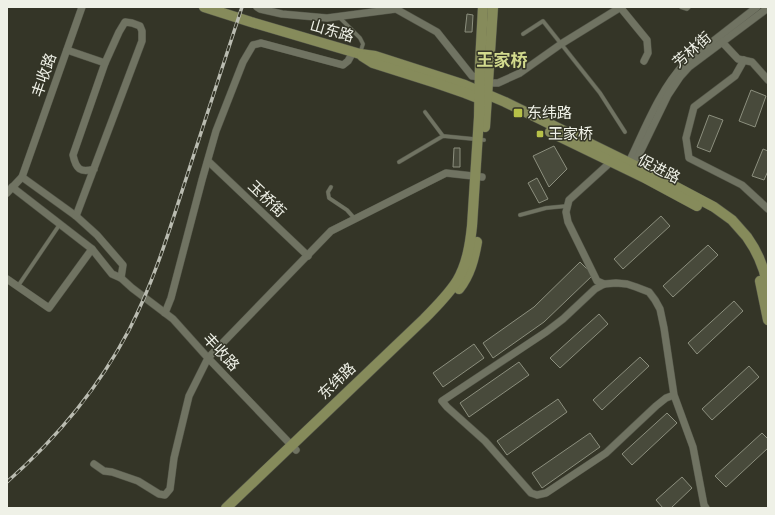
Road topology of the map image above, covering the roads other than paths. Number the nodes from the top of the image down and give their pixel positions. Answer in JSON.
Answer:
{"nodes":[{"id":1,"x":82,"y":7,"type":"edge"},
{"id":2,"x":204,"y":7,"type":"edge"},
{"id":3,"x":257,"y":7,"type":"edge"},
{"id":4,"x":483,"y":7,"type":"edge"},
{"id":5,"x":493,"y":7,"type":"edge"},
{"id":6,"x":620,"y":7,"type":"edge"},
{"id":7,"x":681,"y":7,"type":"edge"},
{"id":8,"x":689,"y":7,"type":"edge"},
{"id":9,"x":757,"y":7,"type":"edge"},
{"id":10,"x":768,"y":8,"type":"edge"},
{"id":11,"x":338,"y":17,"type":"junction"},
{"id":12,"x":522,"y":34,"type":"dead end"},
{"id":13,"x":722,"y":42,"type":"junction"},
{"id":14,"x":561,"y":44,"type":"junction"},
{"id":15,"x":67,"y":50,"type":"junction"},
{"id":16,"x":357,"y":53,"type":"junction"},
{"id":17,"x":744,"y":60,"type":"junction"},
{"id":18,"x":644,"y":62,"type":"dead end"},
{"id":19,"x":106,"y":63,"type":"junction"},
{"id":20,"x":484,"y":80,"type":"junction"},
{"id":21,"x":768,"y":80,"type":"edge"},
{"id":22,"x":483,"y":96,"type":"junction"},
{"id":23,"x":425,"y":112,"type":"dead end"},
{"id":24,"x":625,"y":132,"type":"dead end"},
{"id":25,"x":443,"y":136,"type":"junction"},
{"id":26,"x":481,"y":140,"type":"junction"},
{"id":27,"x":614,"y":159,"type":"junction"},
{"id":28,"x":208,"y":161,"type":"junction"},
{"id":29,"x":399,"y":162,"type":"dead end"},
{"id":30,"x":630,"y":166,"type":"junction"},
{"id":31,"x":94,"y":169,"type":"junction"},
{"id":32,"x":479,"y":176,"type":"junction"},
{"id":33,"x":22,"y":177,"type":"junction"},
{"id":34,"x":331,"y":187,"type":"dead end"},
{"id":35,"x":10,"y":190,"type":"edge"},
{"id":36,"x":567,"y":206,"type":"junction"},
{"id":37,"x":768,"y":209,"type":"edge"},
{"id":38,"x":520,"y":215,"type":"dead end"},
{"id":39,"x":76,"y":216,"type":"junction"},
{"id":40,"x":355,"y":219,"type":"junction"},
{"id":41,"x":60,"y":224,"type":"junction"},
{"id":42,"x":92,"y":249,"type":"junction"},
{"id":43,"x":308,"y":256,"type":"junction"},
{"id":44,"x":121,"y":278,"type":"junction"},
{"id":45,"x":7,"y":279,"type":"edge"},
{"id":46,"x":604,"y":284,"type":"junction"},
{"id":47,"x":17,"y":287,"type":"junction"},
{"id":48,"x":768,"y":289,"type":"edge"},
{"id":49,"x":165,"y":313,"type":"junction"},
{"id":50,"x":768,"y":320,"type":"edge"},
{"id":51,"x":208,"y":358,"type":"junction"},
{"id":52,"x":674,"y":394,"type":"junction"},
{"id":53,"x":294,"y":448,"type":"junction"},
{"id":54,"x":94,"y":464,"type":"dead end"},
{"id":55,"x":226,"y":508,"type":"edge"},
{"id":56,"x":235,"y":508,"type":"edge"},
{"id":57,"x":706,"y":508,"type":"edge"}],
"edges":[{"from":1,"to":15,"type":"street","name":"丰收路"},
{"from":2,"to":16,"type":"main road","name":"山东路"},
{"from":3,"to":11,"type":"street"},
{"from":4,"to":20,"type":"main road","name":"东纬路"},
{"from":5,"to":20,"type":"main road","name":"东纬路"},
{"from":6,"to":14,"type":"street"},
{"from":6,"to":18,"type":"street"},
{"from":7,"to":8,"type":"lane"},
{"from":9,"to":30,"type":"street"},
{"from":10,"to":13,"type":"street","name":"芳林街"},
{"from":11,"to":16,"type":"lane"},
{"from":11,"to":20,"type":"street"},
{"from":12,"to":14,"type":"lane"},
{"from":13,"to":17,"type":"street"},
{"from":13,"to":30,"type":"street","name":"芳林街"},
{"from":14,"to":20,"type":"street"},
{"from":14,"to":24,"type":"lane"},
{"from":15,"to":19,"type":"street"},
{"from":15,"to":33,"type":"street","name":"丰收路"},
{"from":16,"to":22,"type":"main road","name":"山东路"},
{"from":16,"to":28,"type":"street"},
{"from":17,"to":21,"type":"street"},
{"from":17,"to":37,"type":"street"},
{"from":19,"to":31,"type":"street"},
{"from":19,"to":31,"type":"street"},
{"from":20,"to":22,"type":"main road","name":"东纬路"},
{"from":22,"to":26,"type":"main road","name":"东纬路"},
{"from":22,"to":27,"type":"main road","name":"促进路"},
{"from":23,"to":25,"type":"lane"},
{"from":25,"to":26,"type":"lane"},
{"from":25,"to":29,"type":"lane"},
{"from":26,"to":32,"type":"main road","name":"东纬路"},
{"from":27,"to":30,"type":"main road","name":"促进路"},
{"from":27,"to":36,"type":"street"},
{"from":28,"to":43,"type":"street","name":"玉桥街"},
{"from":28,"to":49,"type":"street"},
{"from":30,"to":48,"type":"main road","name":"促进路"},
{"from":30,"to":50,"type":"main road","name":"促进路"},
{"from":31,"to":39,"type":"street"},
{"from":32,"to":40,"type":"street"},
{"from":32,"to":53,"type":"main road","name":"东纬路"},
{"from":33,"to":35,"type":"street","name":"丰收路"},
{"from":33,"to":39,"type":"street"},
{"from":34,"to":40,"type":"lane"},
{"from":35,"to":41,"type":"street","name":"丰收路"},
{"from":36,"to":38,"type":"lane"},
{"from":36,"to":46,"type":"street"},
{"from":39,"to":44,"type":"street"},
{"from":40,"to":43,"type":"street"},
{"from":41,"to":42,"type":"street","name":"丰收路"},
{"from":41,"to":47,"type":"lane"},
{"from":42,"to":44,"type":"street","name":"丰收路"},
{"from":42,"to":47,"type":"street"},
{"from":43,"to":51,"type":"street"},
{"from":44,"to":49,"type":"street","name":"丰收路"},
{"from":45,"to":47,"type":"street"},
{"from":46,"to":52,"type":"street"},
{"from":46,"to":52,"type":"street"},
{"from":49,"to":51,"type":"street","name":"丰收路"},
{"from":51,"to":53,"type":"street","name":"丰收路"},
{"from":51,"to":54,"type":"street"},
{"from":52,"to":57,"type":"street"},
{"from":53,"to":55,"type":"main road","name":"东纬路"},
{"from":53,"to":56,"type":"main road","name":"东纬路"}]}
